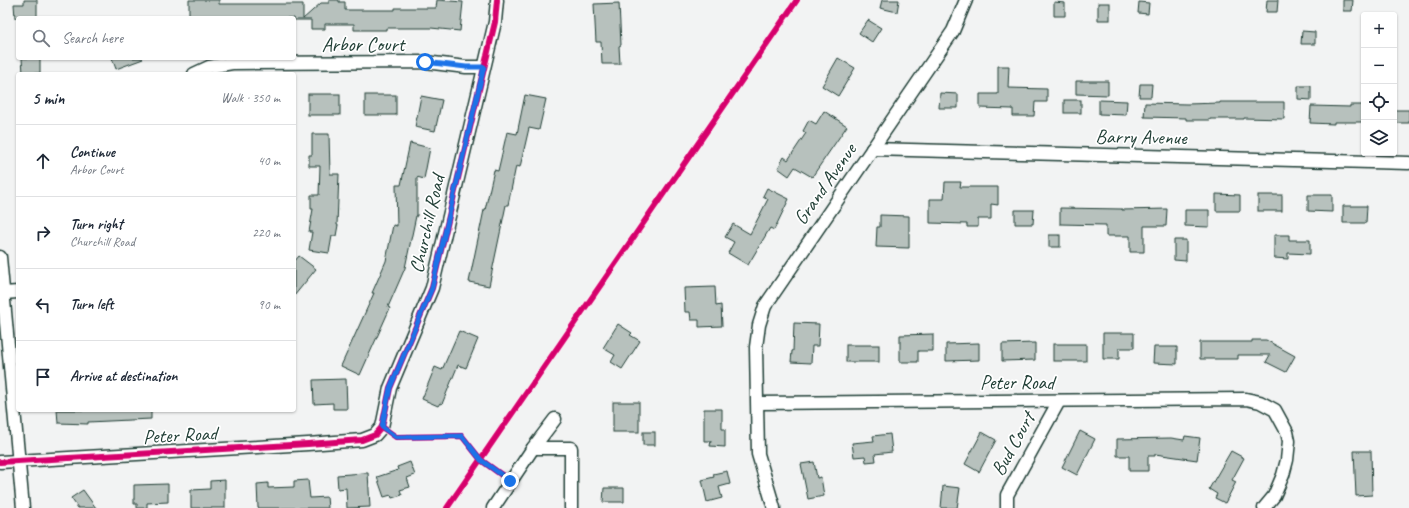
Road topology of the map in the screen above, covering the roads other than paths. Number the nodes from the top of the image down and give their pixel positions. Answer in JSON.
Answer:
{"nodes":[{"id":1,"x":497,"y":0,"type":"edge"},
{"id":2,"x":966,"y":0,"type":"edge"},
{"id":3,"x":484,"y":67,"type":"junction"},
{"id":4,"x":272,"y":69,"type":"edge"},
{"id":5,"x":198,"y":72,"type":"edge"},
{"id":6,"x":872,"y":149,"type":"junction"},
{"id":7,"x":1409,"y":163,"type":"edge"},
{"id":8,"x":0,"y":257,"type":"edge"},
{"id":9,"x":16,"y":292,"type":"edge"},
{"id":10,"x":4,"y":293,"type":"junction"},
{"id":11,"x":1059,"y":400,"type":"junction"},
{"id":12,"x":758,"y":403,"type":"junction"},
{"id":13,"x":555,"y":419,"type":"dead end"},
{"id":14,"x":362,"y":440,"type":"joint"},
{"id":15,"x":533,"y":448,"type":"junction"},
{"id":16,"x":19,"y":461,"type":"junction"},
{"id":17,"x":0,"y":462,"type":"edge"},
{"id":18,"x":23,"y":508,"type":"edge"},
{"id":19,"x":493,"y":508,"type":"edge"},
{"id":20,"x":572,"y":508,"type":"edge"},
{"id":21,"x":774,"y":508,"type":"edge"},
{"id":22,"x":1006,"y":508,"type":"edge"},
{"id":23,"x":1264,"y":508,"type":"edge"}],
"edges":[{"from":1,"to":3,"type":"street","name":"Churchill Road"},
{"from":2,"to":6,"type":"street","name":"Grand Avenue"},
{"from":3,"to":4,"type":"street","name":"Arbor Court"},
{"from":3,"to":14,"type":"street","name":"Churchill Road"},
{"from":4,"to":5,"type":"street","name":"Arbor Court"},
{"from":6,"to":7,"type":"street","name":"Barry Avenue"},
{"from":6,"to":12,"type":"street","name":"Grand Avenue"},
{"from":8,"to":10,"type":"street"},
{"from":9,"to":10,"type":"street"},
{"from":10,"to":16,"type":"street"},
{"from":11,"to":12,"type":"street","name":"Peter Road"},
{"from":11,"to":22,"type":"street","name":"Bud Court"},
{"from":11,"to":23,"type":"street","name":"Peter Road"},
{"from":12,"to":21,"type":"street","name":"Grand Avenue"},
{"from":13,"to":15,"type":"street"},
{"from":14,"to":16,"type":"street","name":"Peter Road"},
{"from":15,"to":19,"type":"street"},
{"from":15,"to":20,"type":"street"},
{"from":16,"to":17,"type":"street","name":"Peter Road"},
{"from":16,"to":18,"type":"street"}]}
